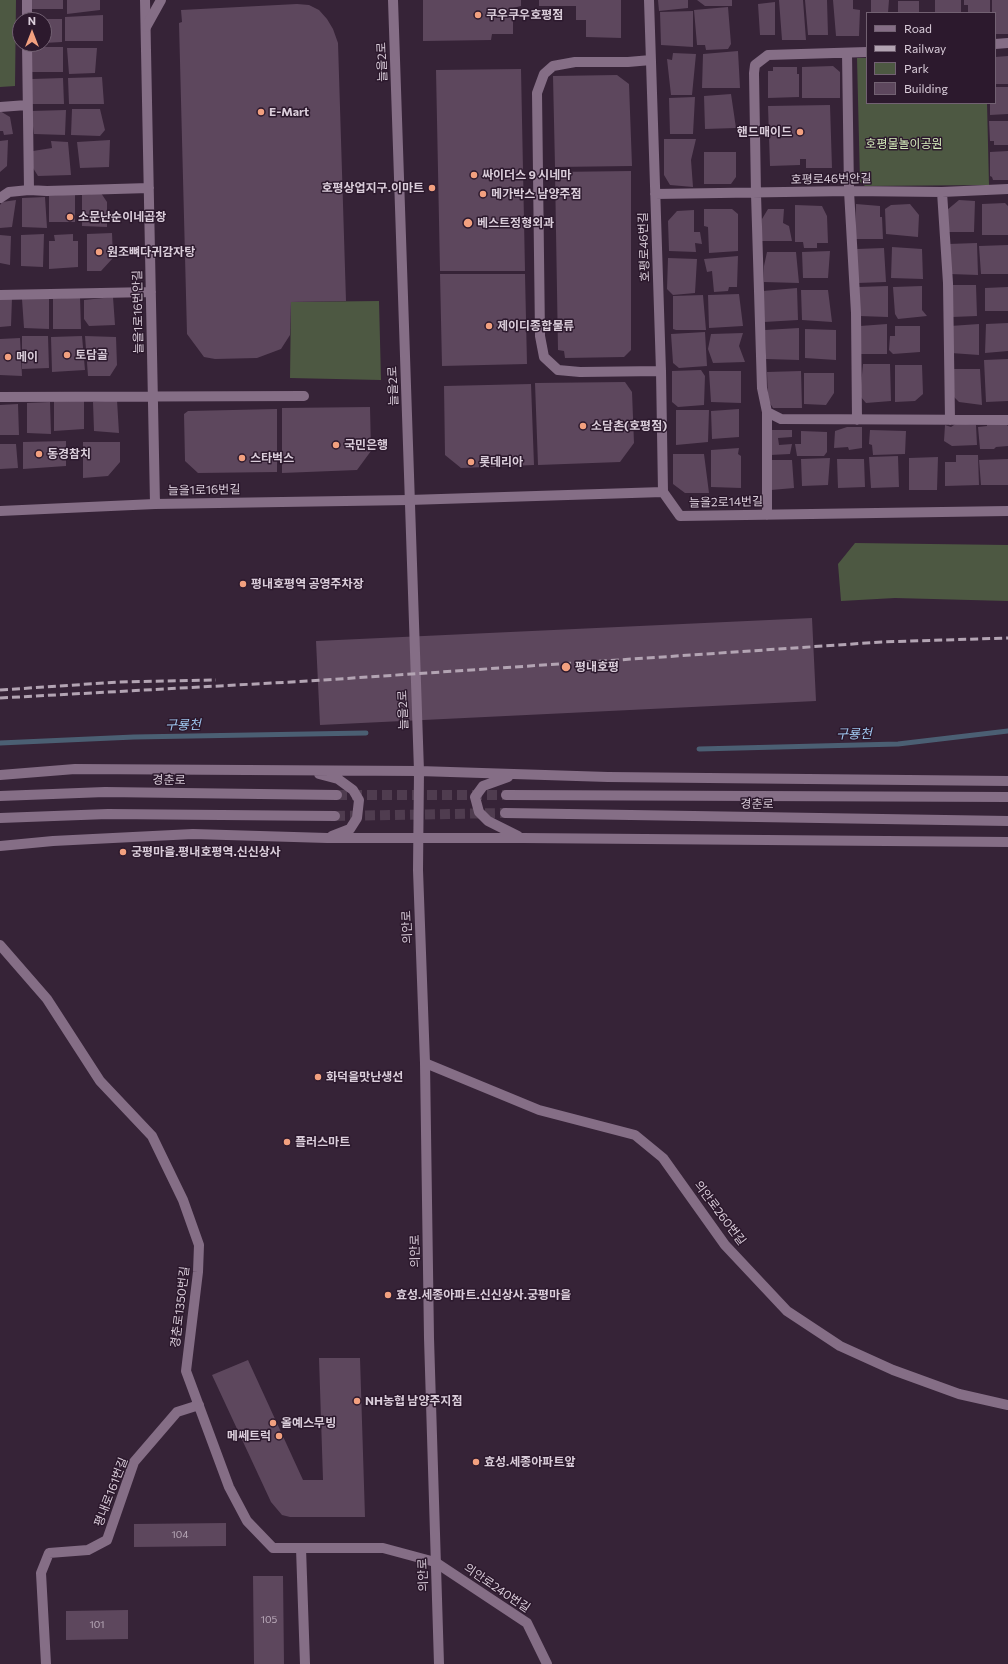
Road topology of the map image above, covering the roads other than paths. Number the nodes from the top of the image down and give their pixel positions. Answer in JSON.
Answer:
{"nodes":[{"id":1,"x":27,"y":0,"type":"edge"},
{"id":2,"x":145,"y":0,"type":"edge"},
{"id":3,"x":162,"y":0,"type":"edge"},
{"id":4,"x":394,"y":0,"type":"edge"},
{"id":5,"x":649,"y":0,"type":"edge"},
{"id":6,"x":27,"y":12,"type":"edge"},
{"id":7,"x":146,"y":27,"type":"junction"},
{"id":8,"x":1008,"y":43,"type":"edge"},
{"id":9,"x":996,"y":44,"type":"edge"},
{"id":10,"x":27,"y":52,"type":"edge"},
{"id":11,"x":866,"y":52,"type":"edge"},
{"id":12,"x":847,"y":53,"type":"junction"},
{"id":13,"x":651,"y":60,"type":"junction"},
{"id":14,"x":27,"y":105,"type":"junction"},
{"id":15,"x":0,"y":107,"type":"edge"},
{"id":16,"x":149,"y":188,"type":"junction"},
{"id":17,"x":1008,"y":189,"type":"edge"},
{"id":18,"x":29,"y":190,"type":"junction"},
{"id":19,"x":849,"y":191,"type":"junction"},
{"id":20,"x":942,"y":192,"type":"junction"},
{"id":21,"x":655,"y":194,"type":"junction"},
{"id":22,"x":756,"y":194,"type":"junction"},
{"id":23,"x":0,"y":198,"type":"edge"},
{"id":24,"x":151,"y":292,"type":"junction"},
{"id":25,"x":0,"y":295,"type":"edge"},
{"id":26,"x":661,"y":371,"type":"junction"},
{"id":27,"x":153,"y":395,"type":"junction"},
{"id":28,"x":304,"y":396,"type":"dead end"},
{"id":29,"x":0,"y":397,"type":"edge"},
{"id":30,"x":767,"y":412,"type":"junction"},
{"id":31,"x":857,"y":420,"type":"junction"},
{"id":32,"x":950,"y":420,"type":"junction"},
{"id":33,"x":1008,"y":420,"type":"edge"},
{"id":34,"x":663,"y":492,"type":"junction"},
{"id":35,"x":409,"y":500,"type":"junction"},
{"id":36,"x":155,"y":504,"type":"junction"},
{"id":37,"x":0,"y":511,"type":"edge"},
{"id":38,"x":1008,"y":511,"type":"edge"},
{"id":39,"x":767,"y":515,"type":"junction"},
{"id":40,"x":305,"y":770,"type":"junction"},
{"id":41,"x":419,"y":771,"type":"junction"},
{"id":42,"x":522,"y":774,"type":"junction"},
{"id":43,"x":0,"y":775,"type":"edge"},
{"id":44,"x":1008,"y":781,"type":"edge"},
{"id":45,"x":338,"y":795,"type":"tunnel mouth"},
{"id":46,"x":506,"y":795,"type":"tunnel mouth"},
{"id":47,"x":0,"y":796,"type":"edge"},
{"id":48,"x":1008,"y":797,"type":"edge"},
{"id":49,"x":505,"y":813,"type":"tunnel mouth"},
{"id":50,"x":335,"y":816,"type":"tunnel mouth"},
{"id":51,"x":0,"y":818,"type":"edge"},
{"id":52,"x":1008,"y":821,"type":"edge"},
{"id":53,"x":418,"y":837,"type":"junction"},
{"id":54,"x":327,"y":838,"type":"junction"},
{"id":55,"x":523,"y":838,"type":"junction"},
{"id":56,"x":1008,"y":842,"type":"edge"},
{"id":57,"x":0,"y":846,"type":"edge"},
{"id":58,"x":0,"y":946,"type":"edge"},
{"id":59,"x":425,"y":1063,"type":"junction"},
{"id":60,"x":199,"y":1405,"type":"junction"},
{"id":61,"x":1008,"y":1405,"type":"edge"},
{"id":62,"x":301,"y":1548,"type":"junction"},
{"id":63,"x":435,"y":1562,"type":"junction"},
{"id":64,"x":46,"y":1664,"type":"edge"},
{"id":65,"x":305,"y":1664,"type":"edge"},
{"id":66,"x":439,"y":1664,"type":"edge"},
{"id":67,"x":547,"y":1664,"type":"edge"}],
"edges":[{"from":1,"to":6,"type":"street"},
{"from":2,"to":7,"type":"street","name":"늘을1로16번안길"},
{"from":3,"to":7,"type":"street"},
{"from":4,"to":35,"type":"street","name":"늘을2로"},
{"from":5,"to":13,"type":"street","name":"호평로46번길"},
{"from":7,"to":16,"type":"street","name":"늘을1로16번안길"},
{"from":8,"to":9,"type":"street"},
{"from":10,"to":14,"type":"street"},
{"from":11,"to":12,"type":"street"},
{"from":12,"to":19,"type":"street"},
{"from":12,"to":22,"type":"street"},
{"from":13,"to":21,"type":"street","name":"호평로46번길"},
{"from":13,"to":26,"type":"street"},
{"from":14,"to":15,"type":"street"},
{"from":14,"to":18,"type":"street"},
{"from":16,"to":18,"type":"street"},
{"from":16,"to":24,"type":"street","name":"늘을1로16번안길"},
{"from":17,"to":20,"type":"street","name":"호평로46번안길"},
{"from":18,"to":23,"type":"street"},
{"from":19,"to":20,"type":"street","name":"호평로46번안길"},
{"from":19,"to":22,"type":"street","name":"호평로46번안길"},
{"from":19,"to":31,"type":"street"},
{"from":20,"to":32,"type":"street"},
{"from":21,"to":22,"type":"street","name":"호평로46번안길"},
{"from":21,"to":26,"type":"street","name":"호평로46번길"},
{"from":22,"to":30,"type":"street"},
{"from":24,"to":25,"type":"street"},
{"from":24,"to":27,"type":"street","name":"늘을1로16번안길"},
{"from":26,"to":34,"type":"street","name":"호평로46번길"},
{"from":27,"to":28,"type":"street"},
{"from":27,"to":29,"type":"street"},
{"from":27,"to":36,"type":"street","name":"늘을1로16번안길"},
{"from":30,"to":31,"type":"street"},
{"from":30,"to":39,"type":"street"},
{"from":31,"to":32,"type":"street"},
{"from":32,"to":33,"type":"street"},
{"from":34,"to":35,"type":"street"},
{"from":34,"to":39,"type":"street","name":"늘을2로14번길"},
{"from":35,"to":36,"type":"street","name":"늘을1로16번길"},
{"from":35,"to":41,"type":"street","name":"늘을2로"},
{"from":36,"to":37,"type":"street","name":"늘을1로16번길"},
{"from":38,"to":39,"type":"street","name":"늘을2로14번길"},
{"from":40,"to":41,"type":"street"},
{"from":40,"to":43,"type":"street"},
{"from":40,"to":54,"type":"street"},
{"from":41,"to":42,"type":"street"},
{"from":41,"to":53,"type":"street","name":"늘을2로"},
{"from":42,"to":44,"type":"street"},
{"from":42,"to":55,"type":"street"},
{"from":45,"to":47,"type":"street","name":"경춘로"},
{"from":46,"to":48,"type":"street","name":"경춘로"},
{"from":49,"to":52,"type":"street","name":"경춘로"},
{"from":50,"to":51,"type":"street"},
{"from":53,"to":54,"type":"street"},
{"from":53,"to":55,"type":"street"},
{"from":53,"to":59,"type":"street","name":"의안로"},
{"from":54,"to":57,"type":"street"},
{"from":55,"to":56,"type":"street"},
{"from":58,"to":60,"type":"street","name":"경춘로1350번길"},
{"from":59,"to":61,"type":"street","name":"의안로260번길"},
{"from":59,"to":63,"type":"street","name":"의안로"},
{"from":60,"to":62,"type":"street","name":"경춘로1350번길"},
{"from":60,"to":64,"type":"street","name":"평내로161번길"},
{"from":62,"to":63,"type":"street","name":"경춘로1350번길"},
{"from":62,"to":65,"type":"street"},
{"from":63,"to":66,"type":"street","name":"의안로"},
{"from":63,"to":67,"type":"street","name":"의안로240번길"}]}
